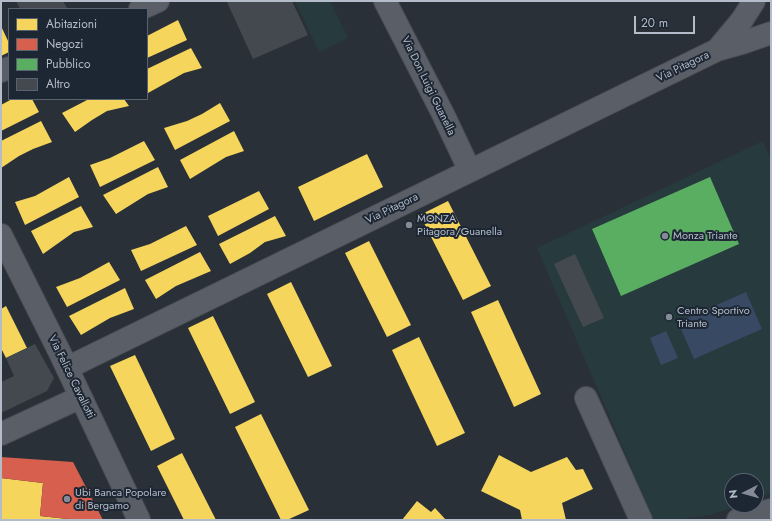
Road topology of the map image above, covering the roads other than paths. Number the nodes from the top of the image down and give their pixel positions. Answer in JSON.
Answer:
{"nodes":[{"id":1,"x":158,"y":1,"type":"edge"},
{"id":2,"x":386,"y":1,"type":"edge"},
{"id":3,"x":754,"y":1,"type":"edge"},
{"id":4,"x":142,"y":8,"type":"edge"},
{"id":5,"x":771,"y":33,"type":"edge"},
{"id":6,"x":717,"y":50,"type":"junction"},
{"id":7,"x":470,"y":171,"type":"junction"},
{"id":8,"x":1,"y":235,"type":"edge"},
{"id":9,"x":68,"y":368,"type":"junction"},
{"id":10,"x":81,"y":397,"type":"junction"},
{"id":11,"x":586,"y":398,"type":"dead end"},
{"id":12,"x":1,"y":434,"type":"edge"},
{"id":13,"x":771,"y":510,"type":"edge"},
{"id":14,"x":139,"y":520,"type":"edge"},
{"id":15,"x":641,"y":520,"type":"edge"},
{"id":16,"x":738,"y":520,"type":"edge"}],
"edges":[{"from":1,"to":4,"type":"street"},
{"from":2,"to":7,"type":"street","name":"Via Don Luigi Guanella"},
{"from":3,"to":6,"type":"street","name":"Via Pitagora"},
{"from":5,"to":6,"type":"street","name":"Via Pitagora"},
{"from":6,"to":7,"type":"street","name":"Via Pitagora"},
{"from":7,"to":9,"type":"street","name":"Via Pitagora"},
{"from":8,"to":9,"type":"street","name":"Via Felice Cavallotti"},
{"from":9,"to":10,"type":"street","name":"Via Felice Cavallotti"},
{"from":10,"to":12,"type":"street"},
{"from":10,"to":14,"type":"street","name":"Via Felice Cavallotti"},
{"from":11,"to":15,"type":"street"},
{"from":13,"to":16,"type":"street"}]}
